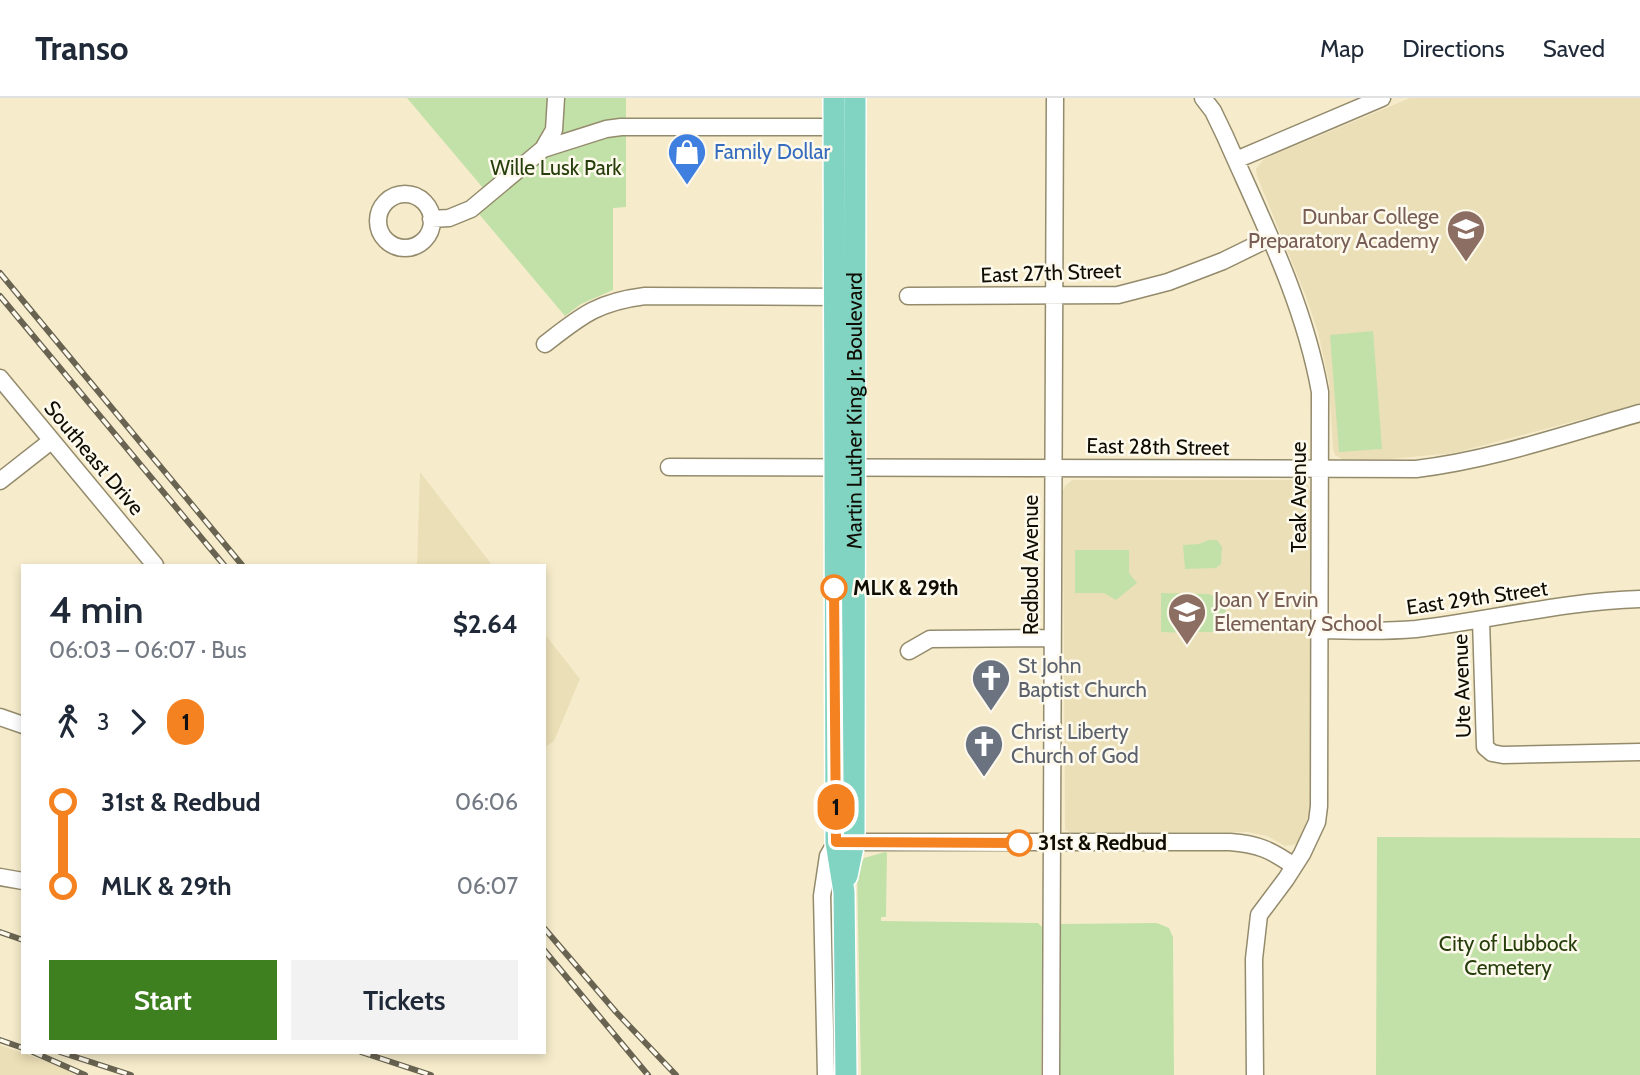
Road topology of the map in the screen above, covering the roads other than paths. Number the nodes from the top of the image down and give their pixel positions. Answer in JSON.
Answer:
{"nodes":[{"id":1,"x":555,"y":98,"type":"edge"},
{"id":2,"x":834,"y":98,"type":"edge"},
{"id":3,"x":855,"y":98,"type":"edge"},
{"id":4,"x":1055,"y":98,"type":"edge"},
{"id":5,"x":1203,"y":98,"type":"edge"},
{"id":6,"x":1382,"y":98,"type":"edge"},
{"id":7,"x":844,"y":127,"type":"junction"},
{"id":8,"x":543,"y":149,"type":"junction"},
{"id":9,"x":1236,"y":160,"type":"junction"},
{"id":10,"x":431,"y":219,"type":"dead end"},
{"id":11,"x":1270,"y":238,"type":"junction"},
{"id":12,"x":908,"y":296,"type":"dead end"},
{"id":13,"x":844,"y":297,"type":"junction"},
{"id":14,"x":1054,"y":297,"type":"junction"},
{"id":15,"x":545,"y":344,"type":"dead end"},
{"id":16,"x":0,"y":378,"type":"edge"},
{"id":17,"x":1640,"y":413,"type":"edge"},
{"id":18,"x":51,"y":441,"type":"junction"},
{"id":19,"x":845,"y":466,"type":"junction"},
{"id":20,"x":669,"y":467,"type":"dead end"},
{"id":21,"x":1053,"y":467,"type":"junction"},
{"id":22,"x":1320,"y":469,"type":"junction"},
{"id":23,"x":0,"y":481,"type":"edge"},
{"id":24,"x":154,"y":564,"type":"edge"},
{"id":25,"x":1640,"y":599,"type":"edge"},
{"id":26,"x":1481,"y":620,"type":"junction"},
{"id":27,"x":1320,"y":630,"type":"junction"},
{"id":28,"x":1052,"y":638,"type":"junction"},
{"id":29,"x":909,"y":651,"type":"dead end"},
{"id":30,"x":0,"y":717,"type":"edge"},
{"id":31,"x":21,"y":724,"type":"edge"},
{"id":32,"x":1640,"y":752,"type":"edge"},
{"id":33,"x":845,"y":842,"type":"junction"},
{"id":34,"x":1051,"y":843,"type":"junction"},
{"id":35,"x":1294,"y":866,"type":"junction"},
{"id":36,"x":0,"y":877,"type":"edge"},
{"id":37,"x":21,"y":881,"type":"edge"},
{"id":38,"x":826,"y":1075,"type":"edge"},
{"id":39,"x":846,"y":1075,"type":"edge"},
{"id":40,"x":1051,"y":1075,"type":"edge"},
{"id":41,"x":1255,"y":1075,"type":"edge"}],
"edges":[{"from":1,"to":8,"type":"street"},
{"from":2,"to":7,"type":"main road","name":"Martin Luther King Jr. Boulevard"},
{"from":3,"to":7,"type":"main road","name":"Martin Luther King Jr. Boulevard"},
{"from":4,"to":14,"type":"street","name":"Redbud Avenue"},
{"from":5,"to":9,"type":"street","name":"Teak Avenue"},
{"from":6,"to":9,"type":"street"},
{"from":7,"to":8,"type":"street"},
{"from":7,"to":13,"type":"main road","name":"Martin Luther King Jr. Boulevard"},
{"from":8,"to":10,"type":"street"},
{"from":9,"to":11,"type":"street","name":"Teak Avenue"},
{"from":11,"to":14,"type":"street","name":"East 27th Street"},
{"from":11,"to":22,"type":"street","name":"Teak Avenue"},
{"from":12,"to":14,"type":"street","name":"East 27th Street"},
{"from":13,"to":15,"type":"street"},
{"from":13,"to":19,"type":"main road","name":"Martin Luther King Jr. Boulevard"},
{"from":14,"to":21,"type":"street","name":"Redbud Avenue"},
{"from":16,"to":18,"type":"street","name":"Southeast Drive"},
{"from":17,"to":22,"type":"street","name":"East 28th Street"},
{"from":18,"to":23,"type":"street"},
{"from":18,"to":24,"type":"street","name":"Southeast Drive"},
{"from":19,"to":20,"type":"street","name":"East 28th Street"},
{"from":19,"to":21,"type":"street","name":"East 28th Street"},
{"from":19,"to":33,"type":"main road","name":"Martin Luther King Jr. Boulevard"},
{"from":21,"to":22,"type":"street","name":"East 28th Street"},
{"from":21,"to":28,"type":"street","name":"Redbud Avenue"},
{"from":22,"to":27,"type":"street","name":"Teak Avenue"},
{"from":25,"to":26,"type":"street","name":"East 29th Street"},
{"from":26,"to":27,"type":"street","name":"East 29th Street"},
{"from":26,"to":32,"type":"street","name":"Ute Avenue"},
{"from":27,"to":35,"type":"street","name":"Teak Avenue"},
{"from":28,"to":29,"type":"street"},
{"from":28,"to":34,"type":"street","name":"Redbud Avenue"},
{"from":30,"to":31,"type":"street"},
{"from":33,"to":34,"type":"street"},
{"from":33,"to":38,"type":"street"},
{"from":33,"to":39,"type":"main road","name":"Martin Luther King Jr. Boulevard"},
{"from":34,"to":35,"type":"street"},
{"from":34,"to":40,"type":"street","name":"Redbud Avenue"},
{"from":35,"to":41,"type":"street"},
{"from":36,"to":37,"type":"street"}]}
